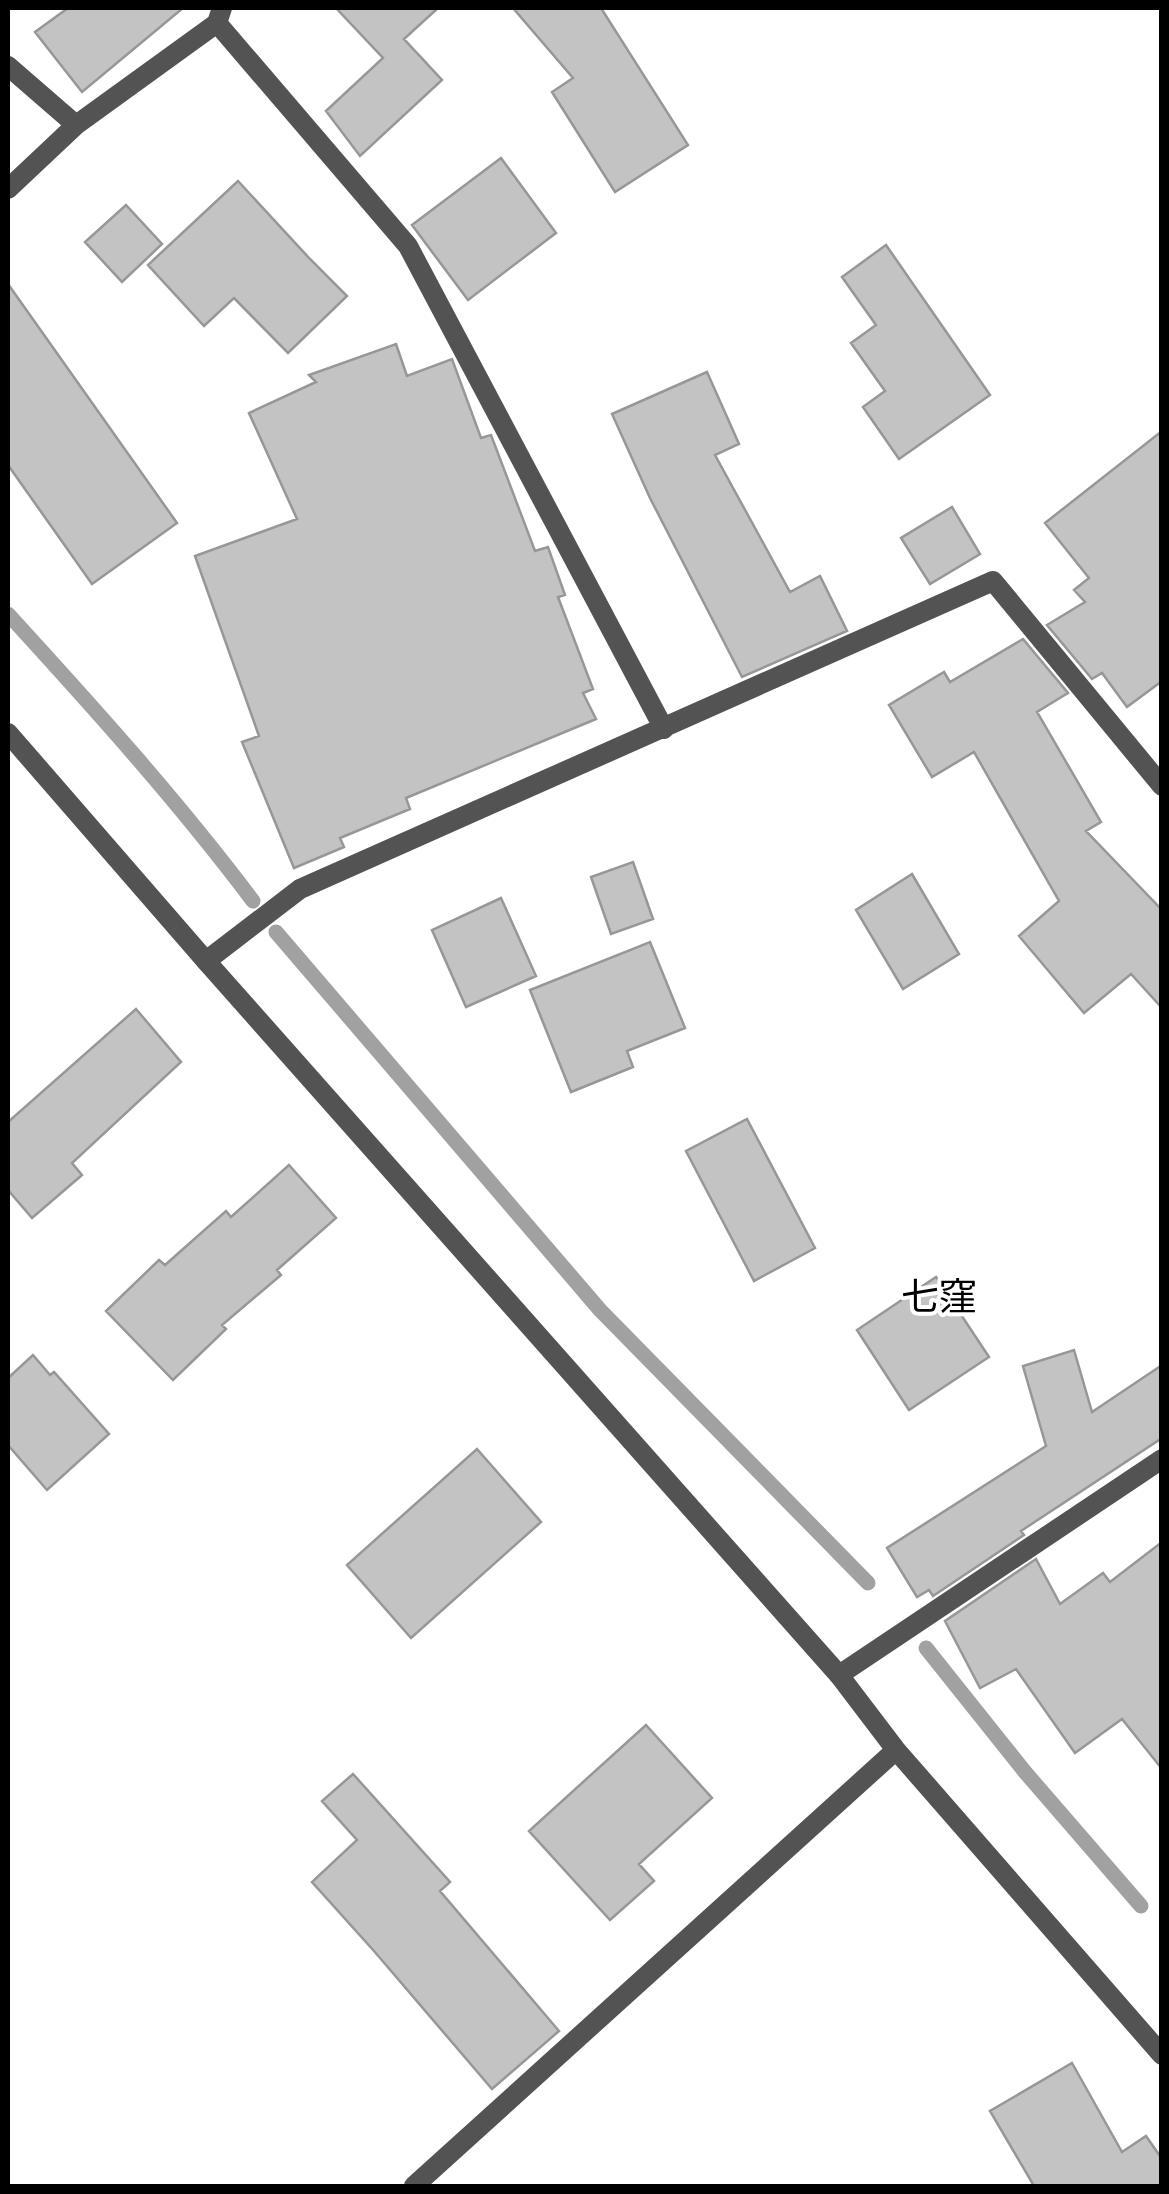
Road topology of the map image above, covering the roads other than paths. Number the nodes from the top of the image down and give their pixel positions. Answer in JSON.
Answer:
{"nodes":[{"id":1,"x":219,"y":16,"type":"edge"},
{"id":2,"x":8,"y":66,"type":"edge"},
{"id":3,"x":76,"y":125,"type":"junction"},
{"id":4,"x":8,"y":188,"type":"edge"},
{"id":5,"x":664,"y":728,"type":"junction"},
{"id":6,"x":8,"y":734,"type":"edge"},
{"id":7,"x":1162,"y":786,"type":"edge"},
{"id":8,"x":206,"y":961,"type":"junction"},
{"id":9,"x":1162,"y":1460,"type":"edge"},
{"id":10,"x":839,"y":1675,"type":"junction"},
{"id":11,"x":896,"y":1750,"type":"junction"},
{"id":12,"x":1162,"y":2055,"type":"edge"},
{"id":13,"x":414,"y":2186,"type":"edge"}],
"edges":[{"from":1,"to":3,"type":"street"},
{"from":1,"to":5,"type":"street"},
{"from":2,"to":3,"type":"street"},
{"from":3,"to":4,"type":"street"},
{"from":5,"to":7,"type":"street"},
{"from":5,"to":8,"type":"street"},
{"from":6,"to":8,"type":"street"},
{"from":8,"to":10,"type":"street"},
{"from":9,"to":10,"type":"street"},
{"from":10,"to":11,"type":"street"},
{"from":11,"to":12,"type":"street"},
{"from":11,"to":13,"type":"street"}]}
